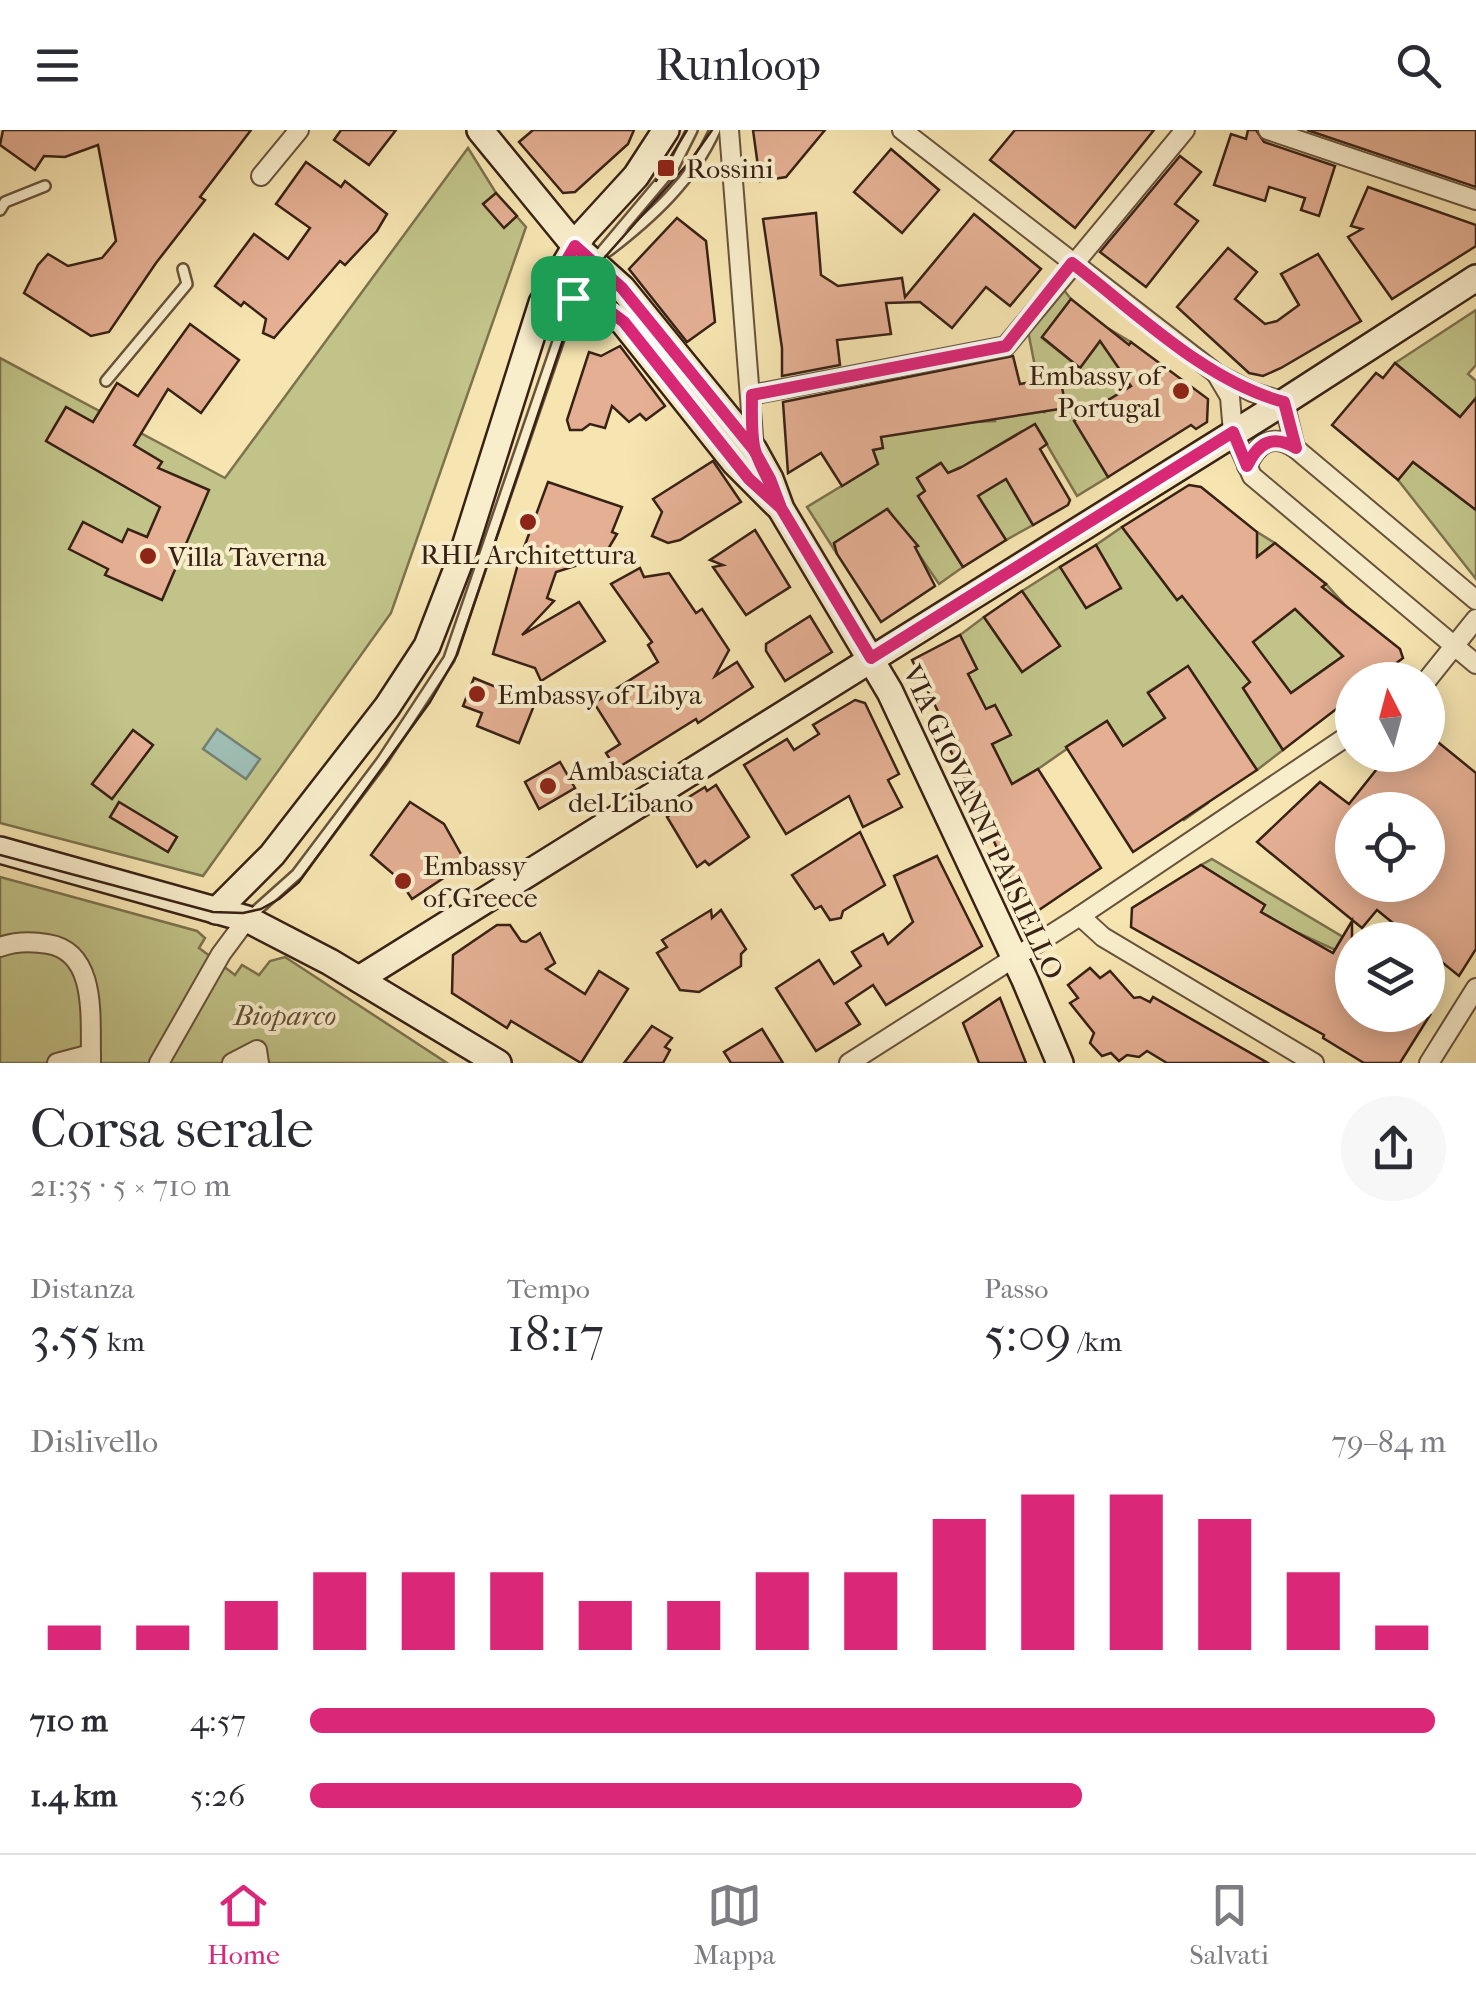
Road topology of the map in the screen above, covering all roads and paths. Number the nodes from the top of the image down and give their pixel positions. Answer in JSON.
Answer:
{"nodes":[{"id":1,"x":299,"y":130,"type":"edge"},
{"id":2,"x":480,"y":130,"type":"edge"},
{"id":3,"x":666,"y":130,"type":"edge"},
{"id":4,"x":692,"y":130,"type":"edge"},
{"id":5,"x":715,"y":130,"type":"edge"},
{"id":6,"x":729,"y":130,"type":"edge"},
{"id":7,"x":902,"y":130,"type":"edge"},
{"id":8,"x":1185,"y":130,"type":"edge"},
{"id":9,"x":1268,"y":130,"type":"edge"},
{"id":10,"x":261,"y":176,"type":"dead end"},
{"id":11,"x":45,"y":186,"type":"dead end"},
{"id":12,"x":1476,"y":200,"type":"edge"},
{"id":13,"x":0,"y":210,"type":"edge"},
{"id":14,"x":585,"y":254,"type":"junction"},
{"id":15,"x":1072,"y":263,"type":"junction"},
{"id":16,"x":183,"y":269,"type":"dead end"},
{"id":17,"x":1476,"y":278,"type":"edge"},
{"id":18,"x":546,"y":296,"type":"junction"},
{"id":19,"x":573,"y":298,"type":"junction"},
{"id":20,"x":1217,"y":374,"type":"junction"},
{"id":21,"x":106,"y":380,"type":"dead end"},
{"id":22,"x":752,"y":395,"type":"junction"},
{"id":23,"x":1284,"y":402,"type":"junction"},
{"id":24,"x":1233,"y":432,"type":"junction"},
{"id":25,"x":1296,"y":448,"type":"junction"},
{"id":26,"x":754,"y":450,"type":"junction"},
{"id":27,"x":1247,"y":466,"type":"junction"},
{"id":28,"x":781,"y":508,"type":"junction"},
{"id":29,"x":1476,"y":600,"type":"edge"},
{"id":30,"x":1476,"y":619,"type":"edge"},
{"id":31,"x":1454,"y":646,"type":"junction"},
{"id":32,"x":871,"y":658,"type":"junction"},
{"id":33,"x":1441,"y":662,"type":"edge"},
{"id":34,"x":1476,"y":664,"type":"edge"},
{"id":35,"x":1335,"y":744,"type":"edge"},
{"id":36,"x":0,"y":850,"type":"edge"},
{"id":37,"x":216,"y":911,"type":"junction"},
{"id":38,"x":1080,"y":916,"type":"junction"},
{"id":39,"x":246,"y":919,"type":"junction"},
{"id":40,"x":0,"y":947,"type":"edge"},
{"id":41,"x":1015,"y":958,"type":"junction"},
{"id":42,"x":358,"y":979,"type":"junction"},
{"id":43,"x":1476,"y":988,"type":"edge"},
{"id":44,"x":91,"y":1059,"type":"edge"},
{"id":45,"x":57,"y":1063,"type":"edge"},
{"id":46,"x":159,"y":1063,"type":"edge"},
{"id":47,"x":232,"y":1063,"type":"edge"},
{"id":48,"x":260,"y":1063,"type":"edge"},
{"id":49,"x":498,"y":1063,"type":"edge"},
{"id":50,"x":849,"y":1063,"type":"edge"},
{"id":51,"x":1060,"y":1063,"type":"edge"},
{"id":52,"x":1314,"y":1063,"type":"edge"},
{"id":53,"x":1429,"y":1063,"type":"edge"}],
"edges":[{"from":1,"to":10,"type":"street"},
{"from":2,"to":14,"type":"street","name":"VIA GIOVANNI PAISIELLO"},
{"from":3,"to":14,"type":"street"},
{"from":4,"to":14,"type":"lane"},
{"from":5,"to":14,"type":"lane"},
{"from":6,"to":22,"type":"street"},
{"from":7,"to":15,"type":"street"},
{"from":8,"to":15,"type":"street"},
{"from":9,"to":12,"type":"street"},
{"from":11,"to":13,"type":"lane"},
{"from":14,"to":18,"type":"street"},
{"from":14,"to":19,"type":"lane"},
{"from":14,"to":26,"type":"street","name":"VIA GIOVANNI PAISIELLO"},
{"from":15,"to":20,"type":"street"},
{"from":15,"to":22,"type":"street"},
{"from":16,"to":21,"type":"lane"},
{"from":17,"to":23,"type":"street"},
{"from":18,"to":19,"type":"street","name":"VIA GIOVANNI PAISIELLO"},
{"from":18,"to":37,"type":"street"},
{"from":19,"to":28,"type":"street","name":"VIA GIOVANNI PAISIELLO"},
{"from":19,"to":39,"type":"lane"},
{"from":20,"to":23,"type":"street"},
{"from":20,"to":24,"type":"street"},
{"from":22,"to":26,"type":"street"},
{"from":23,"to":24,"type":"street"},
{"from":23,"to":25,"type":"street"},
{"from":24,"to":27,"type":"street"},
{"from":24,"to":32,"type":"street"},
{"from":25,"to":27,"type":"street"},
{"from":25,"to":29,"type":"street"},
{"from":26,"to":28,"type":"street","name":"VIA GIOVANNI PAISIELLO"},
{"from":27,"to":31,"type":"street"},
{"from":28,"to":32,"type":"street","name":"VIA GIOVANNI PAISIELLO"},
{"from":30,"to":31,"type":"street"},
{"from":31,"to":33,"type":"street"},
{"from":31,"to":34,"type":"street"},
{"from":32,"to":41,"type":"street","name":"VIA GIOVANNI PAISIELLO"},
{"from":32,"to":42,"type":"street"},
{"from":35,"to":38,"type":"street"},
{"from":36,"to":37,"type":"street"},
{"from":37,"to":39,"type":"street"},
{"from":38,"to":41,"type":"street"},
{"from":38,"to":52,"type":"street"},
{"from":39,"to":42,"type":"street"},
{"from":39,"to":46,"type":"street"},
{"from":40,"to":44,"type":"street"},
{"from":41,"to":50,"type":"street"},
{"from":41,"to":51,"type":"street","name":"VIA GIOVANNI PAISIELLO"},
{"from":42,"to":49,"type":"street"},
{"from":43,"to":53,"type":"street"},
{"from":44,"to":45,"type":"street"},
{"from":47,"to":48,"type":"street"}]}
